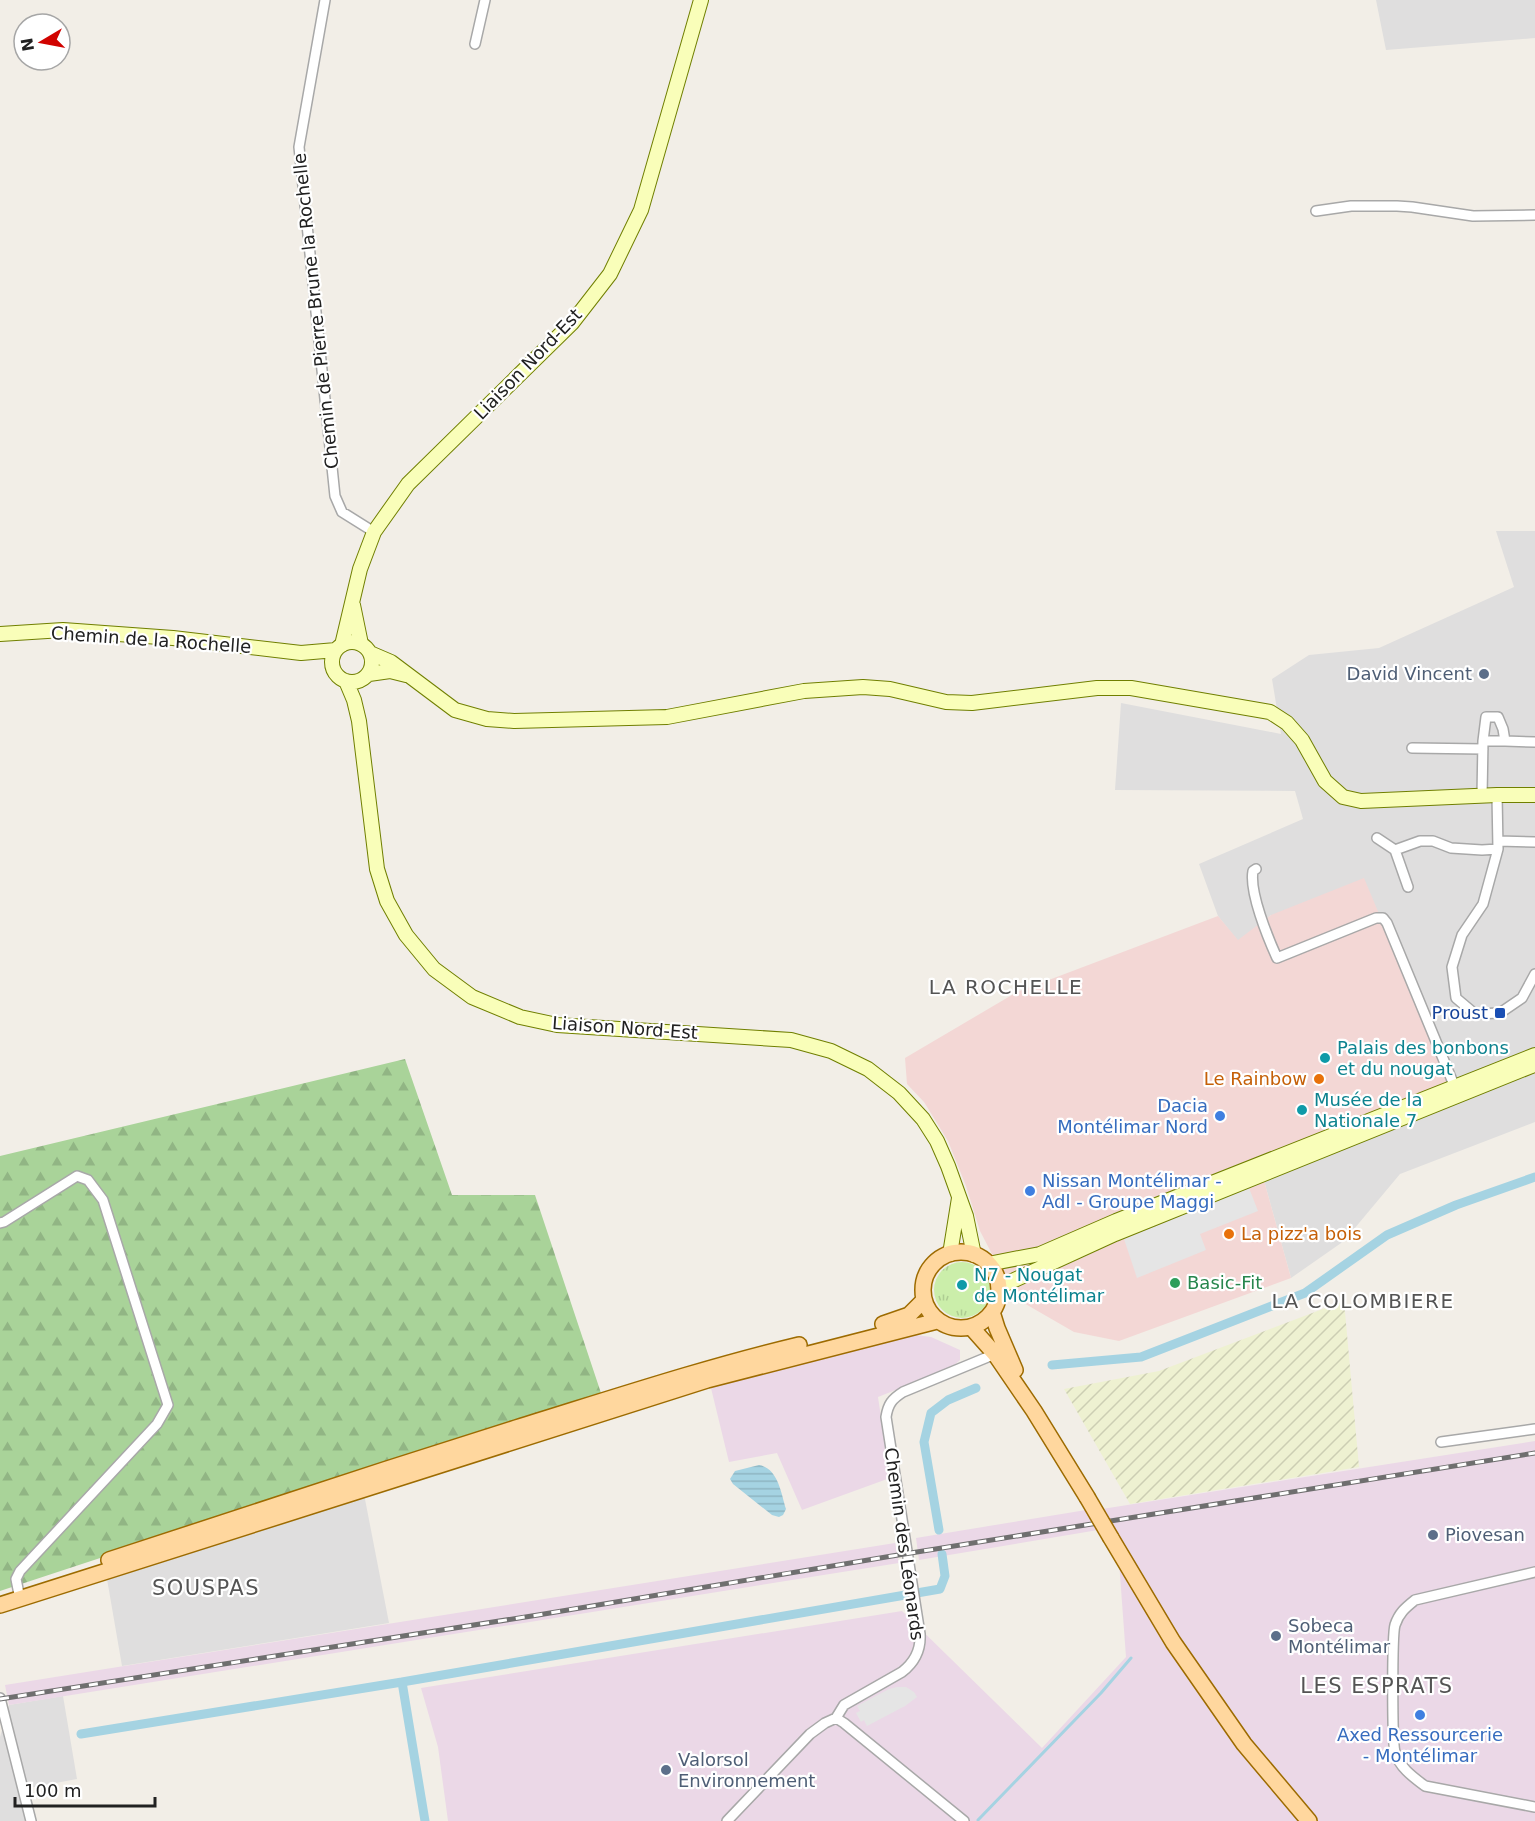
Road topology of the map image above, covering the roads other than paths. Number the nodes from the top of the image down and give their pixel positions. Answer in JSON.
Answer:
{"nodes":[{"id":1,"x":325,"y":0,"type":"edge"},
{"id":2,"x":485,"y":0,"type":"edge"},
{"id":3,"x":701,"y":0,"type":"edge"},
{"id":4,"x":475,"y":44,"type":"dead end"},
{"id":5,"x":1316,"y":211,"type":"dead end"},
{"id":6,"x":1535,"y":215,"type":"edge"},
{"id":7,"x":374,"y":532,"type":"junction"},
{"id":8,"x":352,"y":603,"type":"junction"},
{"id":9,"x":0,"y":634,"type":"edge"},
{"id":10,"x":339,"y":647,"type":"junction"},
{"id":11,"x":365,"y":649,"type":"junction"},
{"id":12,"x":301,"y":653,"type":"junction"},
{"id":13,"x":333,"y":668,"type":"junction"},
{"id":14,"x":408,"y":675,"type":"junction"},
{"id":15,"x":366,"y":676,"type":"junction"},
{"id":16,"x":346,"y":681,"type":"junction"},
{"id":17,"x":359,"y":721,"type":"junction"},
{"id":18,"x":1505,"y":741,"type":"junction"},
{"id":19,"x":1535,"y":742,"type":"edge"},
{"id":20,"x":1483,"y":745,"type":"junction"},
{"id":21,"x":1412,"y":748,"type":"dead end"},
{"id":22,"x":1497,"y":795,"type":"junction"},
{"id":23,"x":1535,"y":795,"type":"edge"},
{"id":24,"x":1482,"y":796,"type":"junction"},
{"id":25,"x":1377,"y":838,"type":"dead end"},
{"id":26,"x":1535,"y":842,"type":"edge"},
{"id":27,"x":1498,"y":844,"type":"junction"},
{"id":28,"x":1395,"y":850,"type":"junction"},
{"id":29,"x":1256,"y":869,"type":"dead end"},
{"id":30,"x":1408,"y":886,"type":"dead end"},
{"id":31,"x":1535,"y":974,"type":"edge"},
{"id":32,"x":1535,"y":1055,"type":"edge"},
{"id":33,"x":1535,"y":1064,"type":"edge"},
{"id":34,"x":1454,"y":1085,"type":"junction"},
{"id":35,"x":959,"y":1196,"type":"junction"},
{"id":36,"x":0,"y":1223,"type":"edge"},
{"id":37,"x":950,"y":1254,"type":"junction"},
{"id":38,"x":974,"y":1255,"type":"junction"},
{"id":39,"x":988,"y":1264,"type":"junction"},
{"id":40,"x":999,"y":1287,"type":"junction"},
{"id":41,"x":924,"y":1300,"type":"junction"},
{"id":42,"x":992,"y":1312,"type":"junction"},
{"id":43,"x":937,"y":1321,"type":"junction"},
{"id":44,"x":971,"y":1327,"type":"junction"},
{"id":45,"x":995,"y":1354,"type":"junction"},
{"id":46,"x":1034,"y":1411,"type":"junction"},
{"id":47,"x":1535,"y":1429,"type":"edge"},
{"id":48,"x":1441,"y":1442,"type":"dead end"},
{"id":49,"x":1535,"y":1572,"type":"edge"},
{"id":50,"x":19,"y":1594,"type":"junction"},
{"id":51,"x":0,"y":1595,"type":"edge"},
{"id":52,"x":0,"y":1605,"type":"edge"},
{"id":53,"x":0,"y":1698,"type":"edge"},
{"id":54,"x":836,"y":1718,"type":"junction"},
{"id":55,"x":1535,"y":1807,"type":"edge"},
{"id":56,"x":31,"y":1821,"type":"edge"},
{"id":57,"x":728,"y":1821,"type":"edge"},
{"id":58,"x":964,"y":1821,"type":"edge"},
{"id":59,"x":1309,"y":1821,"type":"edge"}],
"edges":[{"from":1,"to":7,"type":"street","name":"Chemin de Pierre Brune la Rochelle"},
{"from":2,"to":4,"type":"street"},
{"from":3,"to":7,"type":"main road","name":"Liaison Nord-Est"},
{"from":5,"to":6,"type":"street"},
{"from":7,"to":8,"type":"main road","name":"Liaison Nord-Est"},
{"from":8,"to":10,"type":"main road","name":"Liaison Nord-Est"},
{"from":8,"to":11,"type":"main road","name":"Liaison Nord-Est"},
{"from":9,"to":12,"type":"main road","name":"Chemin de la Rochelle"},
{"from":10,"to":11,"type":"main road"},
{"from":10,"to":12,"type":"main road","name":"Chemin de la Rochelle"},
{"from":10,"to":13,"type":"main road"},
{"from":11,"to":14,"type":"main road"},
{"from":11,"to":15,"type":"main road"},
{"from":12,"to":13,"type":"main road","name":"Chemin de la Rochelle"},
{"from":13,"to":16,"type":"main road"},
{"from":14,"to":15,"type":"main road"},
{"from":14,"to":24,"type":"main road"},
{"from":15,"to":16,"type":"main road"},
{"from":15,"to":17,"type":"main road","name":"Liaison Nord-Est"},
{"from":16,"to":17,"type":"main road","name":"Liaison Nord-Est"},
{"from":17,"to":35,"type":"main road","name":"Liaison Nord-Est"},
{"from":18,"to":19,"type":"street"},
{"from":18,"to":20,"type":"street"},
{"from":18,"to":20,"type":"street"},
{"from":20,"to":21,"type":"street"},
{"from":20,"to":24,"type":"street"},
{"from":22,"to":23,"type":"main road"},
{"from":22,"to":24,"type":"main road"},
{"from":22,"to":27,"type":"street"},
{"from":25,"to":28,"type":"street"},
{"from":26,"to":27,"type":"street"},
{"from":27,"to":28,"type":"street"},
{"from":27,"to":31,"type":"street"},
{"from":28,"to":30,"type":"street"},
{"from":29,"to":34,"type":"street"},
{"from":32,"to":34,"type":"main road"},
{"from":33,"to":40,"type":"main road"},
{"from":34,"to":39,"type":"main road"},
{"from":35,"to":37,"type":"main road"},
{"from":35,"to":38,"type":"main road","name":"Liaison Nord-Est"},
{"from":36,"to":50,"type":"street"},
{"from":37,"to":38,"type":"main road"},
{"from":37,"to":41,"type":"main road"},
{"from":38,"to":39,"type":"main road"},
{"from":39,"to":40,"type":"main road"},
{"from":40,"to":42,"type":"main road"},
{"from":41,"to":43,"type":"main road"},
{"from":41,"to":50,"type":"main road"},
{"from":42,"to":44,"type":"main road"},
{"from":42,"to":46,"type":"main road"},
{"from":43,"to":44,"type":"main road"},
{"from":43,"to":50,"type":"main road"},
{"from":44,"to":45,"type":"main road"},
{"from":45,"to":46,"type":"main road"},
{"from":45,"to":54,"type":"street","name":"Chemin des Léonards"},
{"from":46,"to":59,"type":"main road","bridge":true},
{"from":47,"to":48,"type":"street"},
{"from":49,"to":55,"type":"street"},
{"from":50,"to":51,"type":"main road"},
{"from":50,"to":52,"type":"main road"},
{"from":53,"to":56,"type":"street"},
{"from":54,"to":57,"type":"street","name":"Chemin des Léonards"},
{"from":54,"to":58,"type":"street"}]}
